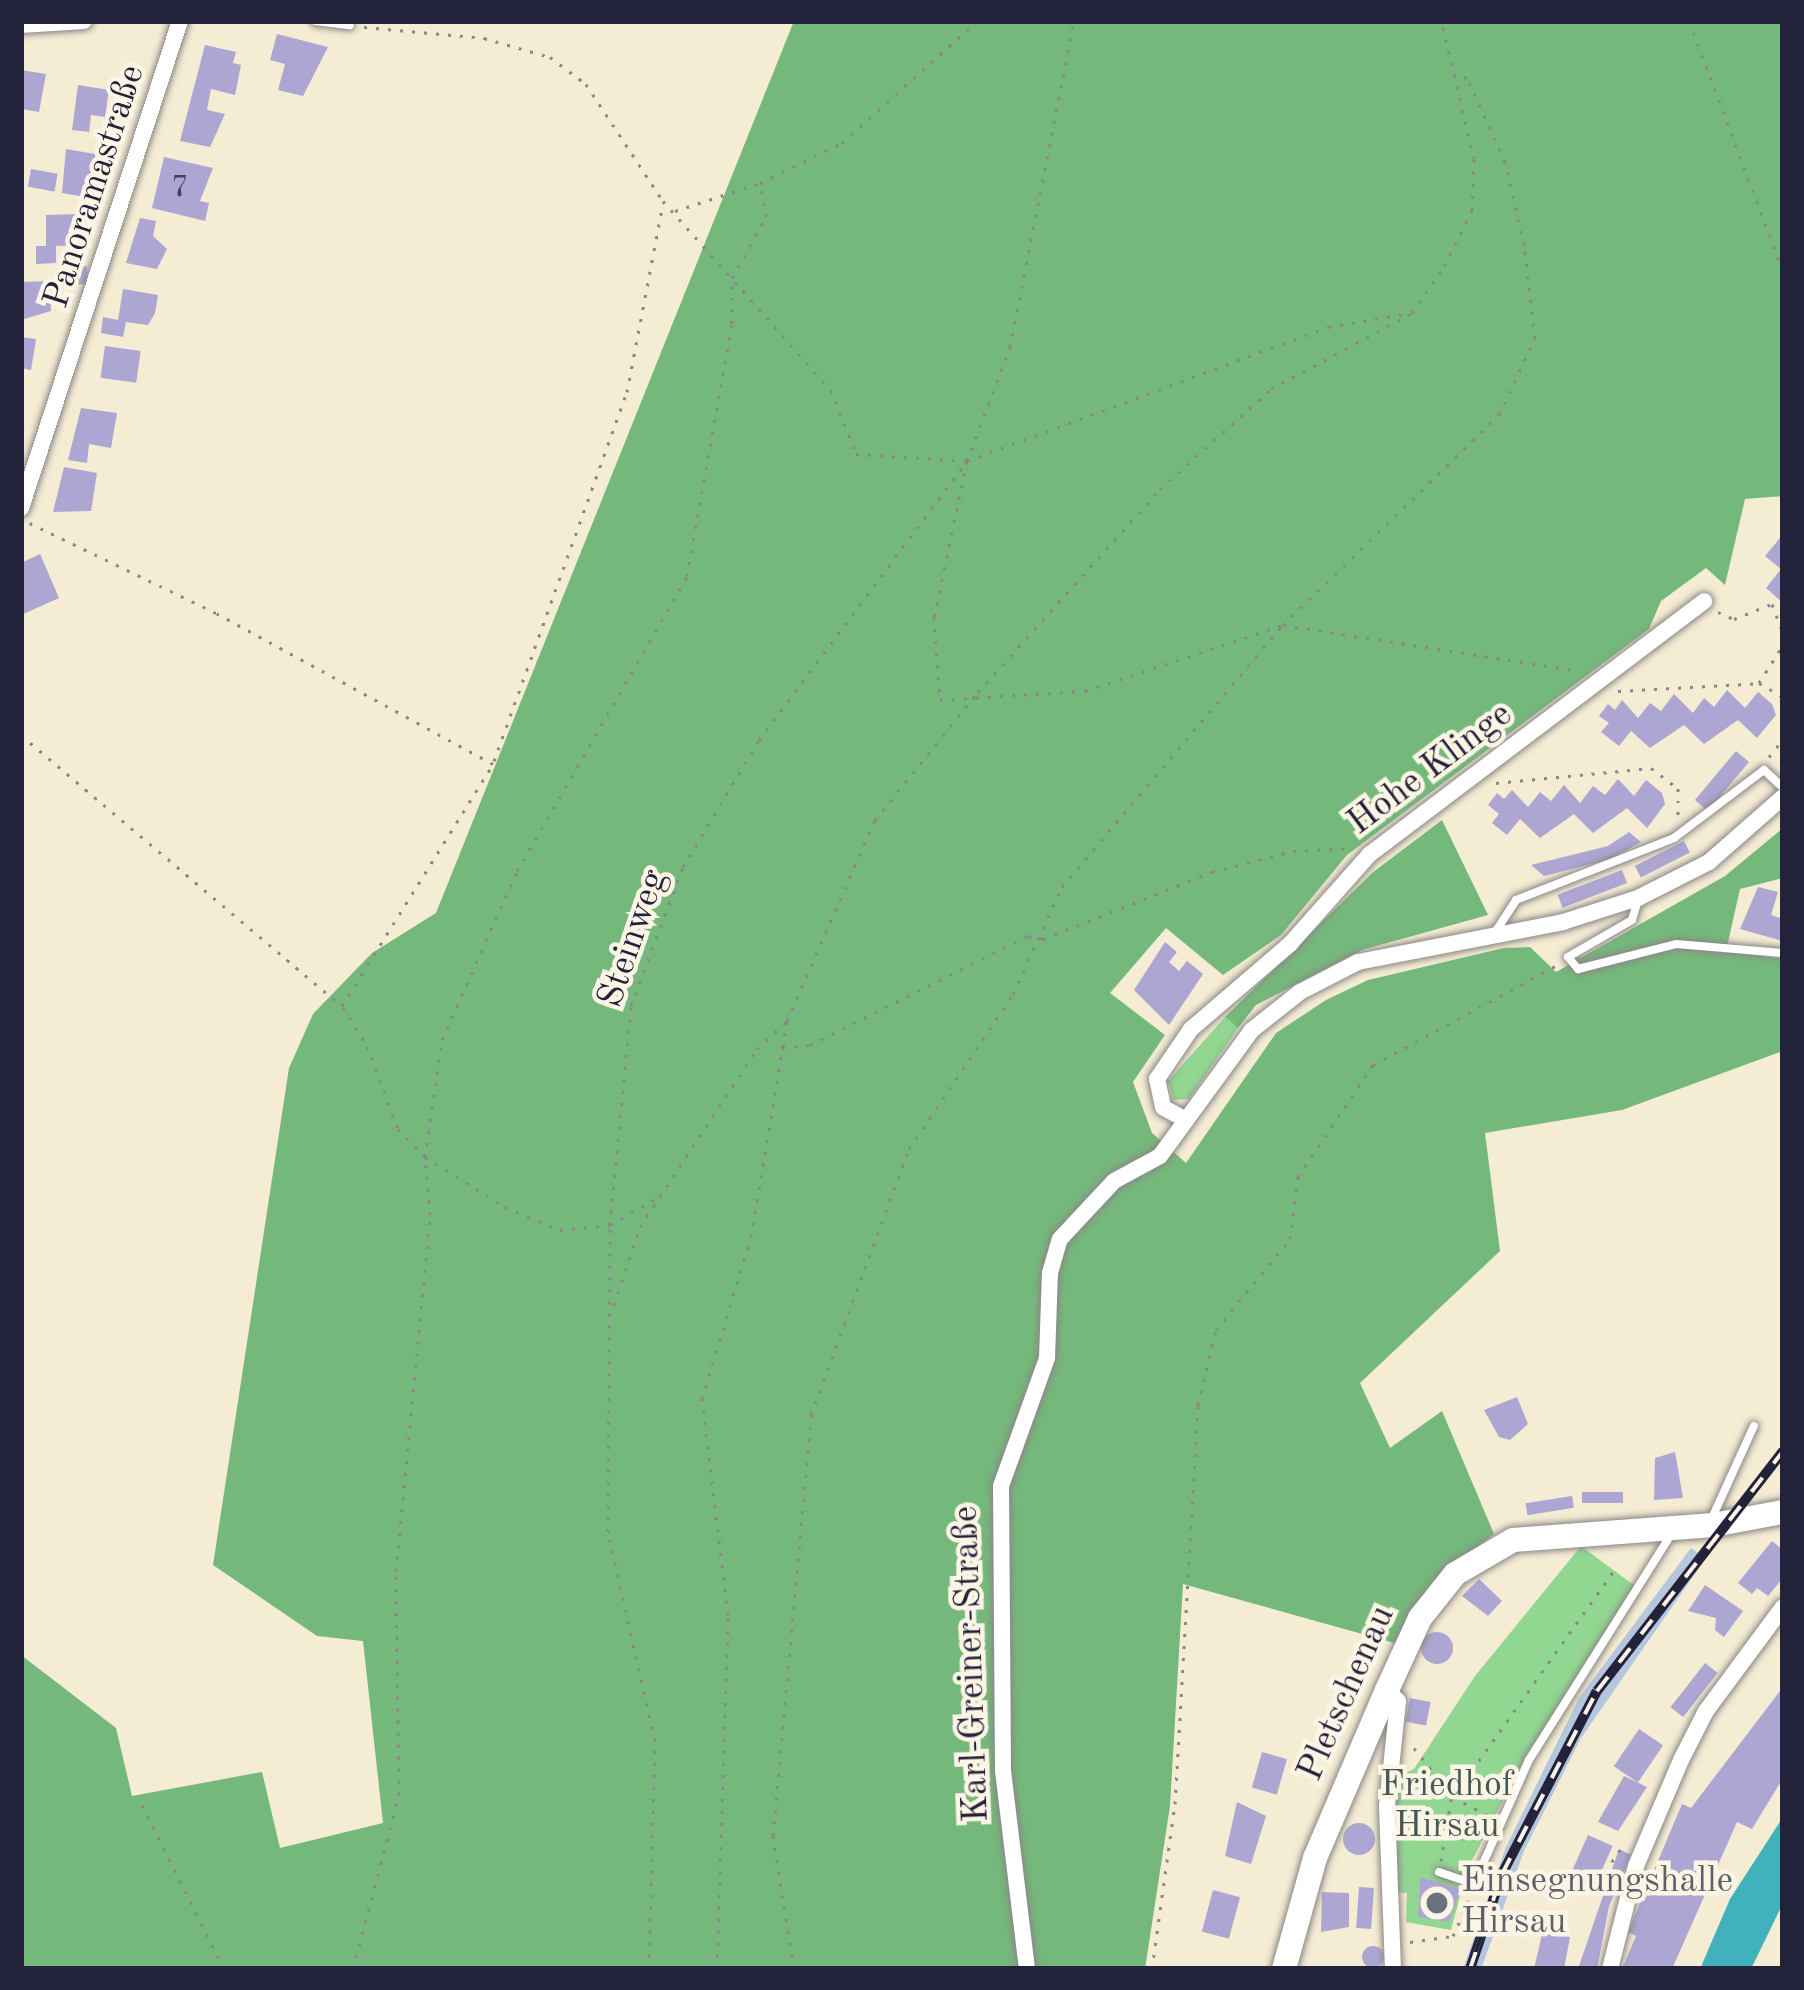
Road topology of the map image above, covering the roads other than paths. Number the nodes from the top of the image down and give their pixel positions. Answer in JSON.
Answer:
{"nodes":[{"id":1,"x":84,"y":21,"type":"edge"},
{"id":2,"x":180,"y":21,"type":"edge"},
{"id":3,"x":315,"y":21,"type":"edge"},
{"id":4,"x":21,"y":25,"type":"edge"},
{"id":5,"x":350,"y":25,"type":"road end"},
{"id":6,"x":21,"y":508,"type":"edge"},
{"id":7,"x":1704,"y":601,"type":"dead end"},
{"id":8,"x":1783,"y":788,"type":"edge"},
{"id":9,"x":1783,"y":797,"type":"edge"},
{"id":10,"x":1638,"y":898,"type":"junction"},
{"id":11,"x":1496,"y":931,"type":"junction"},
{"id":12,"x":1783,"y":953,"type":"edge"},
{"id":13,"x":1186,"y":1120,"type":"junction"},
{"id":14,"x":1754,"y":1426,"type":"dead end"},
{"id":15,"x":1783,"y":1512,"type":"edge"},
{"id":16,"x":1713,"y":1525,"type":"junction"},
{"id":17,"x":1673,"y":1529,"type":"junction"},
{"id":18,"x":1783,"y":1607,"type":"edge"},
{"id":19,"x":1387,"y":1690,"type":"junction"},
{"id":20,"x":1439,"y":1873,"type":"road end"},
{"id":21,"x":1027,"y":1969,"type":"edge"},
{"id":22,"x":1284,"y":1969,"type":"edge"},
{"id":23,"x":1393,"y":1969,"type":"edge"},
{"id":24,"x":1610,"y":1969,"type":"edge"}],
"edges":[{"from":1,"to":4,"type":"street"},
{"from":2,"to":6,"type":"street","name":"Panoramastraße"},
{"from":3,"to":5,"type":"lane"},
{"from":7,"to":13,"type":"street","name":"Hohe Klinge"},
{"from":8,"to":11,"type":"lane"},
{"from":9,"to":10,"type":"street","name":"Karl-Greiner-Straße"},
{"from":10,"to":11,"type":"street","name":"Karl-Greiner-Straße"},
{"from":10,"to":12,"type":"lane"},
{"from":11,"to":13,"type":"street","name":"Karl-Greiner-Straße"},
{"from":13,"to":21,"type":"street","name":"Karl-Greiner-Straße"},
{"from":14,"to":16,"type":"lane"},
{"from":15,"to":16,"type":"main road","name":"Pletschenau"},
{"from":16,"to":17,"type":"main road","name":"Pletschenau"},
{"from":17,"to":19,"type":"main road","name":"Pletschenau"},
{"from":17,"to":20,"type":"lane"},
{"from":18,"to":24,"type":"street"},
{"from":19,"to":22,"type":"main road","name":"Pletschenau"},
{"from":19,"to":23,"type":"street"}]}
